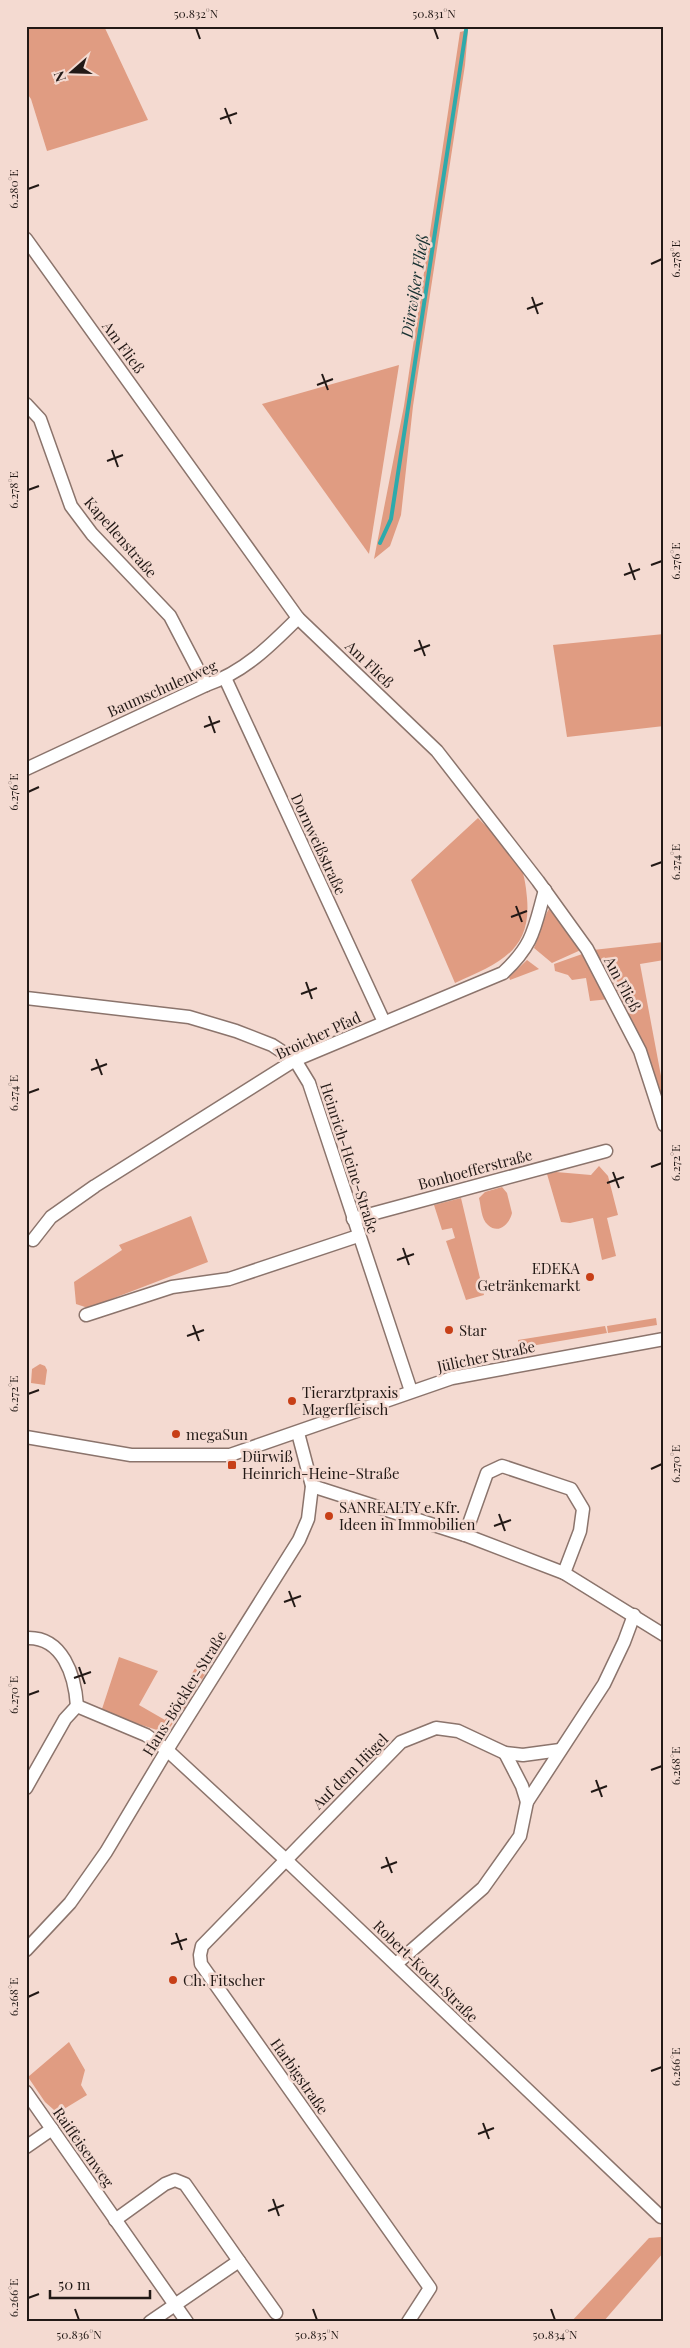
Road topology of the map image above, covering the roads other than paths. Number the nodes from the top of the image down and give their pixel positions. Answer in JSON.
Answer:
{"nodes":[{"id":1,"x":26,"y":239,"type":"edge"},
{"id":2,"x":26,"y":404,"type":"edge"},
{"id":3,"x":298,"y":618,"type":"junction"},
{"id":4,"x":225,"y":678,"type":"junction"},
{"id":5,"x":206,"y":685,"type":"junction"},
{"id":6,"x":26,"y":769,"type":"edge"},
{"id":7,"x":545,"y":890,"type":"junction"},
{"id":8,"x":26,"y":998,"type":"edge"},
{"id":9,"x":384,"y":1022,"type":"junction"},
{"id":10,"x":295,"y":1060,"type":"junction"},
{"id":11,"x":664,"y":1125,"type":"edge"},
{"id":12,"x":606,"y":1151,"type":"dead end"},
{"id":13,"x":353,"y":1219,"type":"junction"},
{"id":14,"x":358,"y":1236,"type":"junction"},
{"id":15,"x":33,"y":1240,"type":"dead end"},
{"id":16,"x":86,"y":1315,"type":"dead end"},
{"id":17,"x":664,"y":1339,"type":"edge"},
{"id":18,"x":411,"y":1391,"type":"junction"},
{"id":19,"x":298,"y":1433,"type":"junction"},
{"id":20,"x":26,"y":1437,"type":"edge"},
{"id":21,"x":312,"y":1486,"type":"junction"},
{"id":22,"x":466,"y":1535,"type":"junction"},
{"id":23,"x":564,"y":1573,"type":"junction"},
{"id":24,"x":634,"y":1615,"type":"junction"},
{"id":25,"x":664,"y":1635,"type":"edge"},
{"id":26,"x":26,"y":1638,"type":"edge"},
{"id":27,"x":77,"y":1706,"type":"junction"},
{"id":28,"x":167,"y":1750,"type":"junction"},
{"id":29,"x":560,"y":1750,"type":"junction"},
{"id":30,"x":505,"y":1753,"type":"junction"},
{"id":31,"x":26,"y":1788,"type":"edge"},
{"id":32,"x":527,"y":1802,"type":"junction"},
{"id":33,"x":286,"y":1860,"type":"junction"},
{"id":34,"x":27,"y":1949,"type":"edge"},
{"id":35,"x":396,"y":1964,"type":"junction"},
{"id":36,"x":26,"y":2092,"type":"edge"},
{"id":37,"x":52,"y":2129,"type":"junction"},
{"id":38,"x":26,"y":2147,"type":"edge"},
{"id":39,"x":661,"y":2217,"type":"dead end"},
{"id":40,"x":115,"y":2220,"type":"junction"},
{"id":41,"x":239,"y":2261,"type":"junction"},
{"id":42,"x":175,"y":2305,"type":"junction"},
{"id":43,"x":276,"y":2313,"type":"dead end"},
{"id":44,"x":150,"y":2322,"type":"edge"},
{"id":45,"x":187,"y":2322,"type":"edge"},
{"id":46,"x":408,"y":2322,"type":"edge"}],
"edges":[{"from":1,"to":3,"type":"street","name":"Am Fließ"},
{"from":2,"to":5,"type":"street","name":"Kapellenstraße"},
{"from":3,"to":4,"type":"street","name":"Baumschulenweg"},
{"from":3,"to":7,"type":"street","name":"Am Fließ"},
{"from":4,"to":5,"type":"street","name":"Baumschulenweg"},
{"from":4,"to":9,"type":"street","name":"Dornweißstraße"},
{"from":5,"to":6,"type":"street","name":"Baumschulenweg"},
{"from":7,"to":9,"type":"street","name":"Broicher Pfad"},
{"from":7,"to":11,"type":"street","name":"Am Fließ"},
{"from":8,"to":10,"type":"street","name":"Heinrich-Heine-Straße"},
{"from":9,"to":10,"type":"street","name":"Broicher Pfad"},
{"from":10,"to":13,"type":"street","name":"Heinrich-Heine-Straße"},
{"from":10,"to":15,"type":"street","name":"Broicher Pfad"},
{"from":12,"to":13,"type":"street","name":"Bonhoefferstraße"},
{"from":13,"to":14,"type":"street","name":"Heinrich-Heine-Straße"},
{"from":14,"to":16,"type":"street"},
{"from":14,"to":18,"type":"street","name":"Heinrich-Heine-Straße"},
{"from":17,"to":18,"type":"street","name":"Jülicher Straße"},
{"from":18,"to":19,"type":"street","name":"Jülicher Straße"},
{"from":19,"to":20,"type":"street","name":"Jülicher Straße"},
{"from":19,"to":21,"type":"street","name":"Hans-Böckler-Straße"},
{"from":21,"to":22,"type":"street"},
{"from":21,"to":28,"type":"street","name":"Hans-Böckler-Straße"},
{"from":22,"to":23,"type":"street"},
{"from":22,"to":23,"type":"street"},
{"from":23,"to":24,"type":"street"},
{"from":24,"to":25,"type":"street"},
{"from":24,"to":29,"type":"street"},
{"from":26,"to":27,"type":"street"},
{"from":27,"to":28,"type":"street","name":"Robert-Koch-Straße"},
{"from":27,"to":31,"type":"street"},
{"from":28,"to":33,"type":"street","name":"Robert-Koch-Straße"},
{"from":28,"to":34,"type":"street","name":"Hans-Böckler-Straße"},
{"from":29,"to":30,"type":"street","name":"Auf dem Hügel"},
{"from":29,"to":32,"type":"street"},
{"from":30,"to":32,"type":"street"},
{"from":30,"to":33,"type":"street","name":"Auf dem Hügel"},
{"from":32,"to":35,"type":"street"},
{"from":33,"to":35,"type":"street","name":"Robert-Koch-Straße"},
{"from":33,"to":46,"type":"street","name":"Harbigstraße"},
{"from":35,"to":39,"type":"street","name":"Robert-Koch-Straße"},
{"from":36,"to":37,"type":"street","name":"Raiffeisenweg"},
{"from":37,"to":38,"type":"street"},
{"from":37,"to":40,"type":"street","name":"Raiffeisenweg"},
{"from":40,"to":41,"type":"street"},
{"from":40,"to":42,"type":"street","name":"Raiffeisenweg"},
{"from":41,"to":42,"type":"street"},
{"from":41,"to":43,"type":"street"},
{"from":42,"to":44,"type":"street"},
{"from":42,"to":45,"type":"street","name":"Raiffeisenweg"}]}
